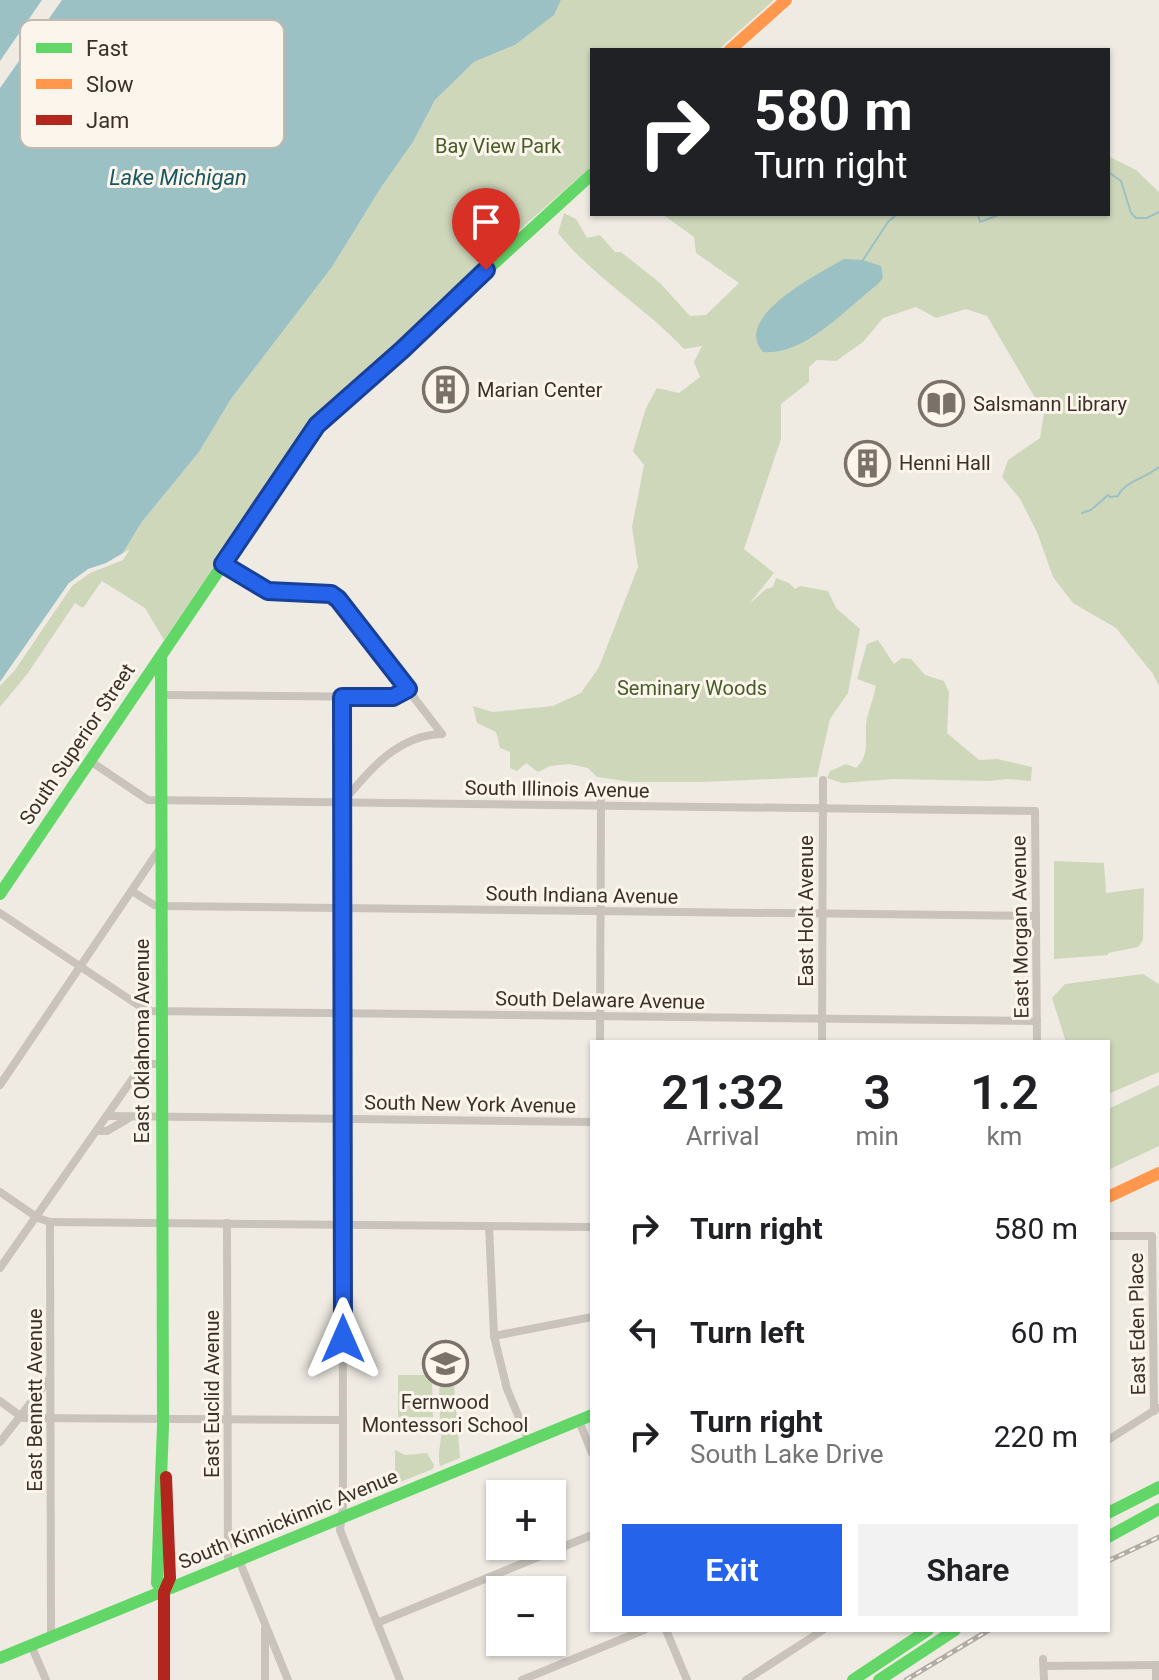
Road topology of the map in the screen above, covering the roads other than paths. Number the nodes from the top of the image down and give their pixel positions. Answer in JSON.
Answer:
{"nodes":[{"id":1,"x":786,"y":0,"type":"edge"},
{"id":2,"x":732,"y":48,"type":"edge"},
{"id":3,"x":590,"y":176,"type":"edge"},
{"id":4,"x":223,"y":564,"type":"junction"},
{"id":5,"x":161,"y":657,"type":"junction"},
{"id":6,"x":408,"y":689,"type":"junction"},
{"id":7,"x":342,"y":697,"type":"junction"},
{"id":8,"x":132,"y":700,"type":"junction"},
{"id":9,"x":162,"y":701,"type":"junction"},
{"id":10,"x":90,"y":761,"type":"junction"},
{"id":11,"x":823,"y":780,"type":"dead end"},
{"id":12,"x":162,"y":800,"type":"junction"},
{"id":13,"x":342,"y":802,"type":"junction"},
{"id":14,"x":601,"y":802,"type":"junction"},
{"id":15,"x":822,"y":808,"type":"junction"},
{"id":16,"x":1035,"y":811,"type":"joint"},
{"id":17,"x":162,"y":845,"type":"junction"},
{"id":18,"x":132,"y":891,"type":"junction"},
{"id":19,"x":0,"y":894,"type":"edge"},
{"id":20,"x":162,"y":906,"type":"junction"},
{"id":21,"x":342,"y":908,"type":"junction"},
{"id":22,"x":600,"y":911,"type":"junction"},
{"id":23,"x":0,"y":913,"type":"edge"},
{"id":24,"x":822,"y":913,"type":"junction"},
{"id":25,"x":1036,"y":916,"type":"junction"},
{"id":26,"x":80,"y":966,"type":"junction"},
{"id":27,"x":162,"y":1011,"type":"junction"},
{"id":28,"x":343,"y":1013,"type":"junction"},
{"id":29,"x":600,"y":1017,"type":"junction"},
{"id":30,"x":822,"y":1019,"type":"junction"},
{"id":31,"x":1037,"y":1021,"type":"junction"},
{"id":32,"x":600,"y":1040,"type":"edge"},
{"id":33,"x":822,"y":1040,"type":"edge"},
{"id":34,"x":1037,"y":1040,"type":"edge"},
{"id":35,"x":162,"y":1064,"type":"junction"},
{"id":36,"x":0,"y":1085,"type":"edge"},
{"id":37,"x":107,"y":1116,"type":"junction"},
{"id":38,"x":133,"y":1116,"type":"junction"},
{"id":39,"x":162,"y":1117,"type":"junction"},
{"id":40,"x":343,"y":1119,"type":"junction"},
{"id":41,"x":590,"y":1122,"type":"edge"},
{"id":42,"x":97,"y":1131,"type":"junction"},
{"id":43,"x":1159,"y":1173,"type":"edge"},
{"id":44,"x":0,"y":1192,"type":"edge"},
{"id":45,"x":1110,"y":1196,"type":"edge"},
{"id":46,"x":38,"y":1218,"type":"junction"},
{"id":47,"x":50,"y":1222,"type":"junction"},
{"id":48,"x":162,"y":1222,"type":"junction"},
{"id":49,"x":227,"y":1223,"type":"junction"},
{"id":50,"x":343,"y":1224,"type":"junction"},
{"id":51,"x":489,"y":1226,"type":"junction"},
{"id":52,"x":590,"y":1227,"type":"edge"},
{"id":53,"x":1110,"y":1236,"type":"edge"},
{"id":54,"x":0,"y":1268,"type":"edge"},
{"id":55,"x":590,"y":1317,"type":"edge"},
{"id":56,"x":494,"y":1336,"type":"junction"},
{"id":57,"x":50,"y":1378,"type":"junction"},
{"id":58,"x":0,"y":1401,"type":"edge"},
{"id":59,"x":1156,"y":1409,"type":"edge"},
{"id":60,"x":20,"y":1416,"type":"junction"},
{"id":61,"x":590,"y":1416,"type":"edge"},
{"id":62,"x":50,"y":1419,"type":"junction"},
{"id":63,"x":228,"y":1419,"type":"junction"},
{"id":64,"x":343,"y":1420,"type":"junction"},
{"id":65,"x":579,"y":1421,"type":"junction"},
{"id":66,"x":163,"y":1422,"type":"junction"},
{"id":67,"x":1110,"y":1439,"type":"edge"},
{"id":68,"x":529,"y":1441,"type":"junction"},
{"id":69,"x":0,"y":1442,"type":"edge"},
{"id":70,"x":590,"y":1448,"type":"edge"},
{"id":71,"x":1159,"y":1487,"type":"edge"},
{"id":72,"x":1159,"y":1509,"type":"edge"},
{"id":73,"x":1110,"y":1512,"type":"edge"},
{"id":74,"x":342,"y":1518,"type":"junction"},
{"id":75,"x":590,"y":1536,"type":"edge"},
{"id":76,"x":1110,"y":1536,"type":"edge"},
{"id":77,"x":234,"y":1563,"type":"junction"},
{"id":78,"x":164,"y":1592,"type":"junction"},
{"id":79,"x":377,"y":1623,"type":"junction"},
{"id":80,"x":265,"y":1625,"type":"junction"},
{"id":81,"x":639,"y":1632,"type":"edge"},
{"id":82,"x":667,"y":1632,"type":"edge"},
{"id":83,"x":820,"y":1632,"type":"edge"},
{"id":84,"x":925,"y":1632,"type":"edge"},
{"id":85,"x":952,"y":1632,"type":"edge"},
{"id":86,"x":51,"y":1637,"type":"junction"},
{"id":87,"x":31,"y":1645,"type":"junction"},
{"id":88,"x":0,"y":1658,"type":"edge"},
{"id":89,"x":1158,"y":1665,"type":"edge"},
{"id":90,"x":46,"y":1680,"type":"edge"},
{"id":91,"x":164,"y":1680,"type":"edge"},
{"id":92,"x":265,"y":1680,"type":"edge"},
{"id":93,"x":288,"y":1680,"type":"edge"},
{"id":94,"x":400,"y":1680,"type":"edge"},
{"id":95,"x":522,"y":1680,"type":"edge"},
{"id":96,"x":687,"y":1680,"type":"edge"},
{"id":97,"x":746,"y":1680,"type":"edge"},
{"id":98,"x":853,"y":1680,"type":"edge"},
{"id":99,"x":879,"y":1680,"type":"edge"},
{"id":100,"x":1044,"y":1680,"type":"edge"},
{"id":101,"x":1156,"y":1680,"type":"edge"}],
"edges":[{"from":1,"to":2,"type":"street"},
{"from":3,"to":4,"type":"street","name":"South Superior Street"},
{"from":4,"to":5,"type":"street","name":"South Superior Street"},
{"from":4,"to":6,"type":"street"},
{"from":5,"to":8,"type":"street","name":"South Superior Street"},
{"from":5,"to":9,"type":"street","name":"East Oklahoma Avenue"},
{"from":6,"to":7,"type":"street"},
{"from":6,"to":13,"type":"street"},
{"from":7,"to":9,"type":"street"},
{"from":7,"to":13,"type":"street"},
{"from":8,"to":9,"type":"street"},
{"from":8,"to":10,"type":"street","name":"South Superior Street"},
{"from":9,"to":12,"type":"street","name":"East Oklahoma Avenue"},
{"from":10,"to":12,"type":"street","name":"South Illinois Avenue"},
{"from":10,"to":19,"type":"street","name":"South Superior Street"},
{"from":11,"to":15,"type":"street","name":"East Holt Avenue"},
{"from":12,"to":13,"type":"street","name":"South Illinois Avenue"},
{"from":12,"to":17,"type":"street","name":"East Oklahoma Avenue"},
{"from":13,"to":14,"type":"street","name":"South Illinois Avenue"},
{"from":13,"to":21,"type":"street"},
{"from":14,"to":15,"type":"street","name":"South Illinois Avenue"},
{"from":14,"to":22,"type":"street"},
{"from":15,"to":16,"type":"street","name":"South Illinois Avenue"},
{"from":15,"to":24,"type":"street","name":"East Holt Avenue"},
{"from":16,"to":25,"type":"street","name":"East Morgan Avenue"},
{"from":17,"to":18,"type":"street"},
{"from":17,"to":20,"type":"street","name":"East Oklahoma Avenue"},
{"from":18,"to":20,"type":"street","name":"South Indiana Avenue"},
{"from":18,"to":26,"type":"street"},
{"from":20,"to":21,"type":"street","name":"South Indiana Avenue"},
{"from":20,"to":27,"type":"street","name":"East Oklahoma Avenue"},
{"from":21,"to":22,"type":"street","name":"South Indiana Avenue"},
{"from":21,"to":28,"type":"street"},
{"from":22,"to":24,"type":"street","name":"South Indiana Avenue"},
{"from":22,"to":29,"type":"street"},
{"from":23,"to":26,"type":"street"},
{"from":24,"to":25,"type":"street","name":"South Indiana Avenue"},
{"from":24,"to":30,"type":"street","name":"East Holt Avenue"},
{"from":25,"to":31,"type":"street","name":"East Morgan Avenue"},
{"from":26,"to":27,"type":"street"},
{"from":26,"to":36,"type":"street"},
{"from":27,"to":28,"type":"street","name":"South Delaware Avenue"},
{"from":27,"to":35,"type":"street","name":"East Oklahoma Avenue"},
{"from":28,"to":29,"type":"street","name":"South Delaware Avenue"},
{"from":28,"to":40,"type":"street"},
{"from":29,"to":30,"type":"street","name":"South Delaware Avenue"},
{"from":29,"to":32,"type":"street"},
{"from":30,"to":31,"type":"street","name":"South Delaware Avenue"},
{"from":30,"to":33,"type":"street","name":"East Holt Avenue"},
{"from":31,"to":34,"type":"street","name":"East Morgan Avenue"},
{"from":35,"to":37,"type":"street"},
{"from":35,"to":39,"type":"street","name":"East Oklahoma Avenue"},
{"from":37,"to":38,"type":"street","name":"South New York Avenue"},
{"from":37,"to":42,"type":"street"},
{"from":38,"to":39,"type":"street","name":"South New York Avenue"},
{"from":38,"to":42,"type":"street"},
{"from":39,"to":40,"type":"street","name":"South New York Avenue"},
{"from":39,"to":48,"type":"street","name":"East Oklahoma Avenue"},
{"from":40,"to":41,"type":"street","name":"South New York Avenue"},
{"from":40,"to":50,"type":"street"},
{"from":42,"to":46,"type":"street"},
{"from":43,"to":45,"type":"street"},
{"from":44,"to":46,"type":"street"},
{"from":46,"to":47,"type":"street"},
{"from":46,"to":54,"type":"street"},
{"from":47,"to":48,"type":"street"},
{"from":47,"to":57,"type":"street","name":"East Bennett Avenue"},
{"from":48,"to":49,"type":"street"},
{"from":48,"to":66,"type":"street","name":"East Oklahoma Avenue"},
{"from":49,"to":50,"type":"street"},
{"from":49,"to":63,"type":"street","name":"East Euclid Avenue"},
{"from":50,"to":51,"type":"street"},
{"from":50,"to":64,"type":"street"},
{"from":51,"to":52,"type":"street"},
{"from":51,"to":56,"type":"street"},
{"from":53,"to":59,"type":"street","name":"East Eden Place"},
{"from":55,"to":56,"type":"street"},
{"from":56,"to":68,"type":"street"},
{"from":57,"to":60,"type":"street"},
{"from":57,"to":62,"type":"street","name":"East Bennett Avenue"},
{"from":58,"to":60,"type":"street"},
{"from":59,"to":67,"type":"street"},
{"from":60,"to":62,"type":"street"},
{"from":60,"to":69,"type":"street"},
{"from":61,"to":65,"type":"street","name":"South Kinnickinnic Avenue"},
{"from":62,"to":66,"type":"street"},
{"from":62,"to":86,"type":"street","name":"East Bennett Avenue"},
{"from":63,"to":64,"type":"street"},
{"from":63,"to":66,"type":"street"},
{"from":63,"to":77,"type":"street","name":"East Euclid Avenue"},
{"from":64,"to":74,"type":"street"},
{"from":65,"to":68,"type":"street","name":"South Kinnickinnic Avenue"},
{"from":65,"to":70,"type":"street"},
{"from":66,"to":78,"type":"street","name":"East Oklahoma Avenue"},
{"from":68,"to":74,"type":"street","name":"South Kinnickinnic Avenue"},
{"from":71,"to":73,"type":"street"},
{"from":72,"to":76,"type":"street"},
{"from":74,"to":77,"type":"street","name":"South Kinnickinnic Avenue"},
{"from":74,"to":79,"type":"street"},
{"from":75,"to":79,"type":"street"},
{"from":77,"to":78,"type":"street","name":"South Kinnickinnic Avenue"},
{"from":77,"to":80,"type":"street"},
{"from":78,"to":86,"type":"street","name":"South Kinnickinnic Avenue"},
{"from":78,"to":91,"type":"street","name":"East Oklahoma Avenue"},
{"from":79,"to":94,"type":"street"},
{"from":80,"to":92,"type":"street"},
{"from":80,"to":93,"type":"street"},
{"from":81,"to":95,"type":"street"},
{"from":82,"to":96,"type":"street"},
{"from":83,"to":97,"type":"street"},
{"from":84,"to":98,"type":"street"},
{"from":85,"to":99,"type":"street"},
{"from":86,"to":87,"type":"street","name":"South Kinnickinnic Avenue"},
{"from":87,"to":88,"type":"street","name":"South Kinnickinnic Avenue"},
{"from":87,"to":90,"type":"street"},
{"from":89,"to":100,"type":"street"},
{"from":89,"to":101,"type":"street"}]}
